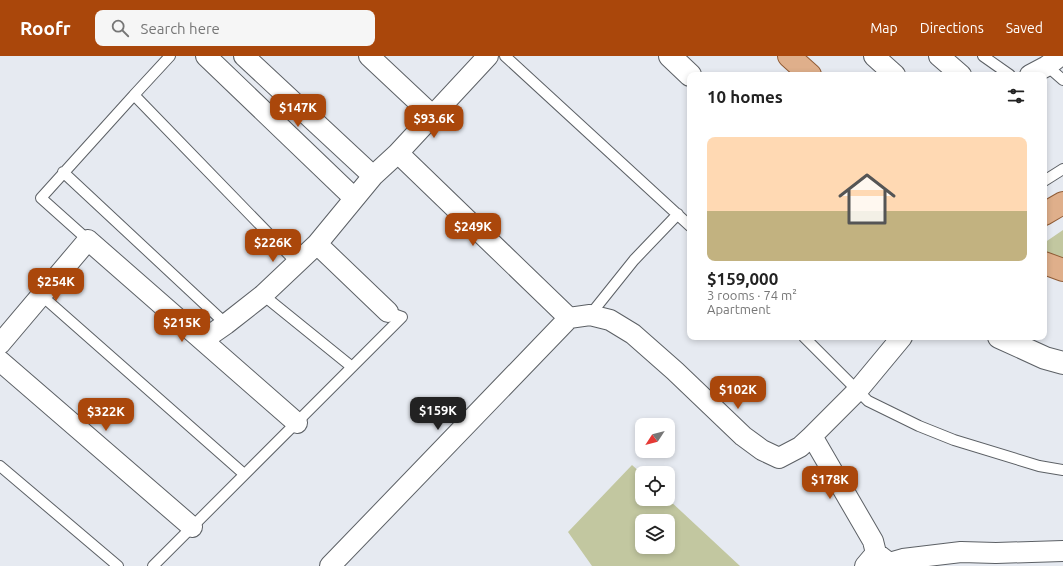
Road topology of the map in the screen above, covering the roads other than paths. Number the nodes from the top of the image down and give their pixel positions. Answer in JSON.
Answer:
{"nodes":[{"id":1,"x":170,"y":56,"type":"edge"},
{"id":2,"x":206,"y":56,"type":"edge"},
{"id":3,"x":244,"y":56,"type":"edge"},
{"id":4,"x":369,"y":56,"type":"edge"},
{"id":5,"x":488,"y":56,"type":"edge"},
{"id":6,"x":505,"y":56,"type":"edge"},
{"id":7,"x":670,"y":56,"type":"edge"},
{"id":8,"x":789,"y":56,"type":"edge"},
{"id":9,"x":874,"y":56,"type":"edge"},
{"id":10,"x":940,"y":56,"type":"edge"},
{"id":11,"x":983,"y":56,"type":"edge"},
{"id":12,"x":1046,"y":66,"type":"edge"},
{"id":13,"x":687,"y":72,"type":"edge"},
{"id":14,"x":807,"y":72,"type":"edge"},
{"id":15,"x":892,"y":72,"type":"edge"},
{"id":16,"x":958,"y":72,"type":"edge"},
{"id":17,"x":1006,"y":72,"type":"edge"},
{"id":18,"x":1063,"y":80,"type":"edge"},
{"id":19,"x":134,"y":95,"type":"junction"},
{"id":20,"x":433,"y":116,"type":"junction"},
{"id":21,"x":398,"y":153,"type":"junction"},
{"id":22,"x":1063,"y":169,"type":"edge"},
{"id":23,"x":63,"y":172,"type":"junction"},
{"id":24,"x":373,"y":176,"type":"junction"},
{"id":25,"x":1047,"y":179,"type":"edge"},
{"id":26,"x":354,"y":198,"type":"junction"},
{"id":27,"x":1063,"y":203,"type":"edge"},
{"id":28,"x":1047,"y":212,"type":"edge"},
{"id":29,"x":678,"y":214,"type":"junction"},
{"id":30,"x":1063,"y":216,"type":"edge"},
{"id":31,"x":687,"y":223,"type":"edge"},
{"id":32,"x":1047,"y":224,"type":"edge"},
{"id":33,"x":88,"y":240,"type":"junction"},
{"id":34,"x":317,"y":244,"type":"junction"},
{"id":35,"x":297,"y":263,"type":"junction"},
{"id":36,"x":1047,"y":263,"type":"edge"},
{"id":37,"x":1063,"y":270,"type":"edge"},
{"id":38,"x":41,"y":295,"type":"junction"},
{"id":39,"x":263,"y":295,"type":"junction"},
{"id":40,"x":388,"y":312,"type":"joint"},
{"id":41,"x":590,"y":315,"type":"junction"},
{"id":42,"x":570,"y":318,"type":"junction"},
{"id":43,"x":226,"y":324,"type":"junction"},
{"id":44,"x":203,"y":340,"type":"junction"},
{"id":45,"x":807,"y":340,"type":"edge"},
{"id":46,"x":900,"y":340,"type":"edge"},
{"id":47,"x":1006,"y":340,"type":"edge"},
{"id":48,"x":0,"y":344,"type":"edge"},
{"id":49,"x":0,"y":361,"type":"edge"},
{"id":50,"x":1063,"y":363,"type":"edge"},
{"id":51,"x":352,"y":368,"type":"junction"},
{"id":52,"x":858,"y":390,"type":"junction"},
{"id":53,"x":297,"y":423,"type":"junction"},
{"id":54,"x":812,"y":436,"type":"junction"},
{"id":55,"x":0,"y":466,"type":"edge"},
{"id":56,"x":1063,"y":470,"type":"edge"},
{"id":57,"x":244,"y":474,"type":"junction"},
{"id":58,"x":192,"y":527,"type":"junction"},
{"id":59,"x":1063,"y":551,"type":"edge"},
{"id":60,"x":870,"y":559,"type":"edge"},
{"id":61,"x":118,"y":566,"type":"edge"},
{"id":62,"x":153,"y":566,"type":"edge"},
{"id":63,"x":330,"y":566,"type":"edge"}],
"edges":[{"from":1,"to":19,"type":"lane"},
{"from":2,"to":26,"type":"street"},
{"from":3,"to":24,"type":"street"},
{"from":4,"to":20,"type":"street"},
{"from":5,"to":20,"type":"street"},
{"from":6,"to":29,"type":"lane"},
{"from":7,"to":13,"type":"street"},
{"from":8,"to":14,"type":"main road"},
{"from":9,"to":15,"type":"street"},
{"from":10,"to":16,"type":"street"},
{"from":11,"to":17,"type":"lane"},
{"from":12,"to":18,"type":"lane"},
{"from":19,"to":23,"type":"lane"},
{"from":19,"to":35,"type":"lane"},
{"from":20,"to":21,"type":"street"},
{"from":21,"to":24,"type":"street"},
{"from":21,"to":42,"type":"street"},
{"from":22,"to":25,"type":"lane"},
{"from":23,"to":33,"type":"lane"},
{"from":23,"to":43,"type":"lane"},
{"from":24,"to":26,"type":"street"},
{"from":26,"to":34,"type":"street"},
{"from":27,"to":28,"type":"main road"},
{"from":29,"to":31,"type":"lane"},
{"from":29,"to":41,"type":"lane"},
{"from":30,"to":32,"type":"main road"},
{"from":33,"to":38,"type":"street"},
{"from":33,"to":44,"type":"street"},
{"from":34,"to":35,"type":"street"},
{"from":34,"to":40,"type":"street"},
{"from":35,"to":39,"type":"street"},
{"from":36,"to":37,"type":"main road"},
{"from":38,"to":48,"type":"street"},
{"from":38,"to":57,"type":"lane"},
{"from":39,"to":43,"type":"street"},
{"from":39,"to":51,"type":"lane"},
{"from":40,"to":51,"type":"lane"},
{"from":41,"to":42,"type":"street"},
{"from":41,"to":54,"type":"street"},
{"from":42,"to":63,"type":"street"},
{"from":43,"to":44,"type":"street"},
{"from":44,"to":53,"type":"street"},
{"from":45,"to":52,"type":"lane"},
{"from":46,"to":52,"type":"street"},
{"from":47,"to":50,"type":"street"},
{"from":49,"to":58,"type":"street"},
{"from":51,"to":53,"type":"lane"},
{"from":52,"to":54,"type":"street"},
{"from":52,"to":56,"type":"lane"},
{"from":53,"to":57,"type":"lane"},
{"from":54,"to":60,"type":"street"},
{"from":55,"to":61,"type":"lane"},
{"from":57,"to":58,"type":"lane"},
{"from":58,"to":62,"type":"lane"},
{"from":59,"to":60,"type":"street"}]}
